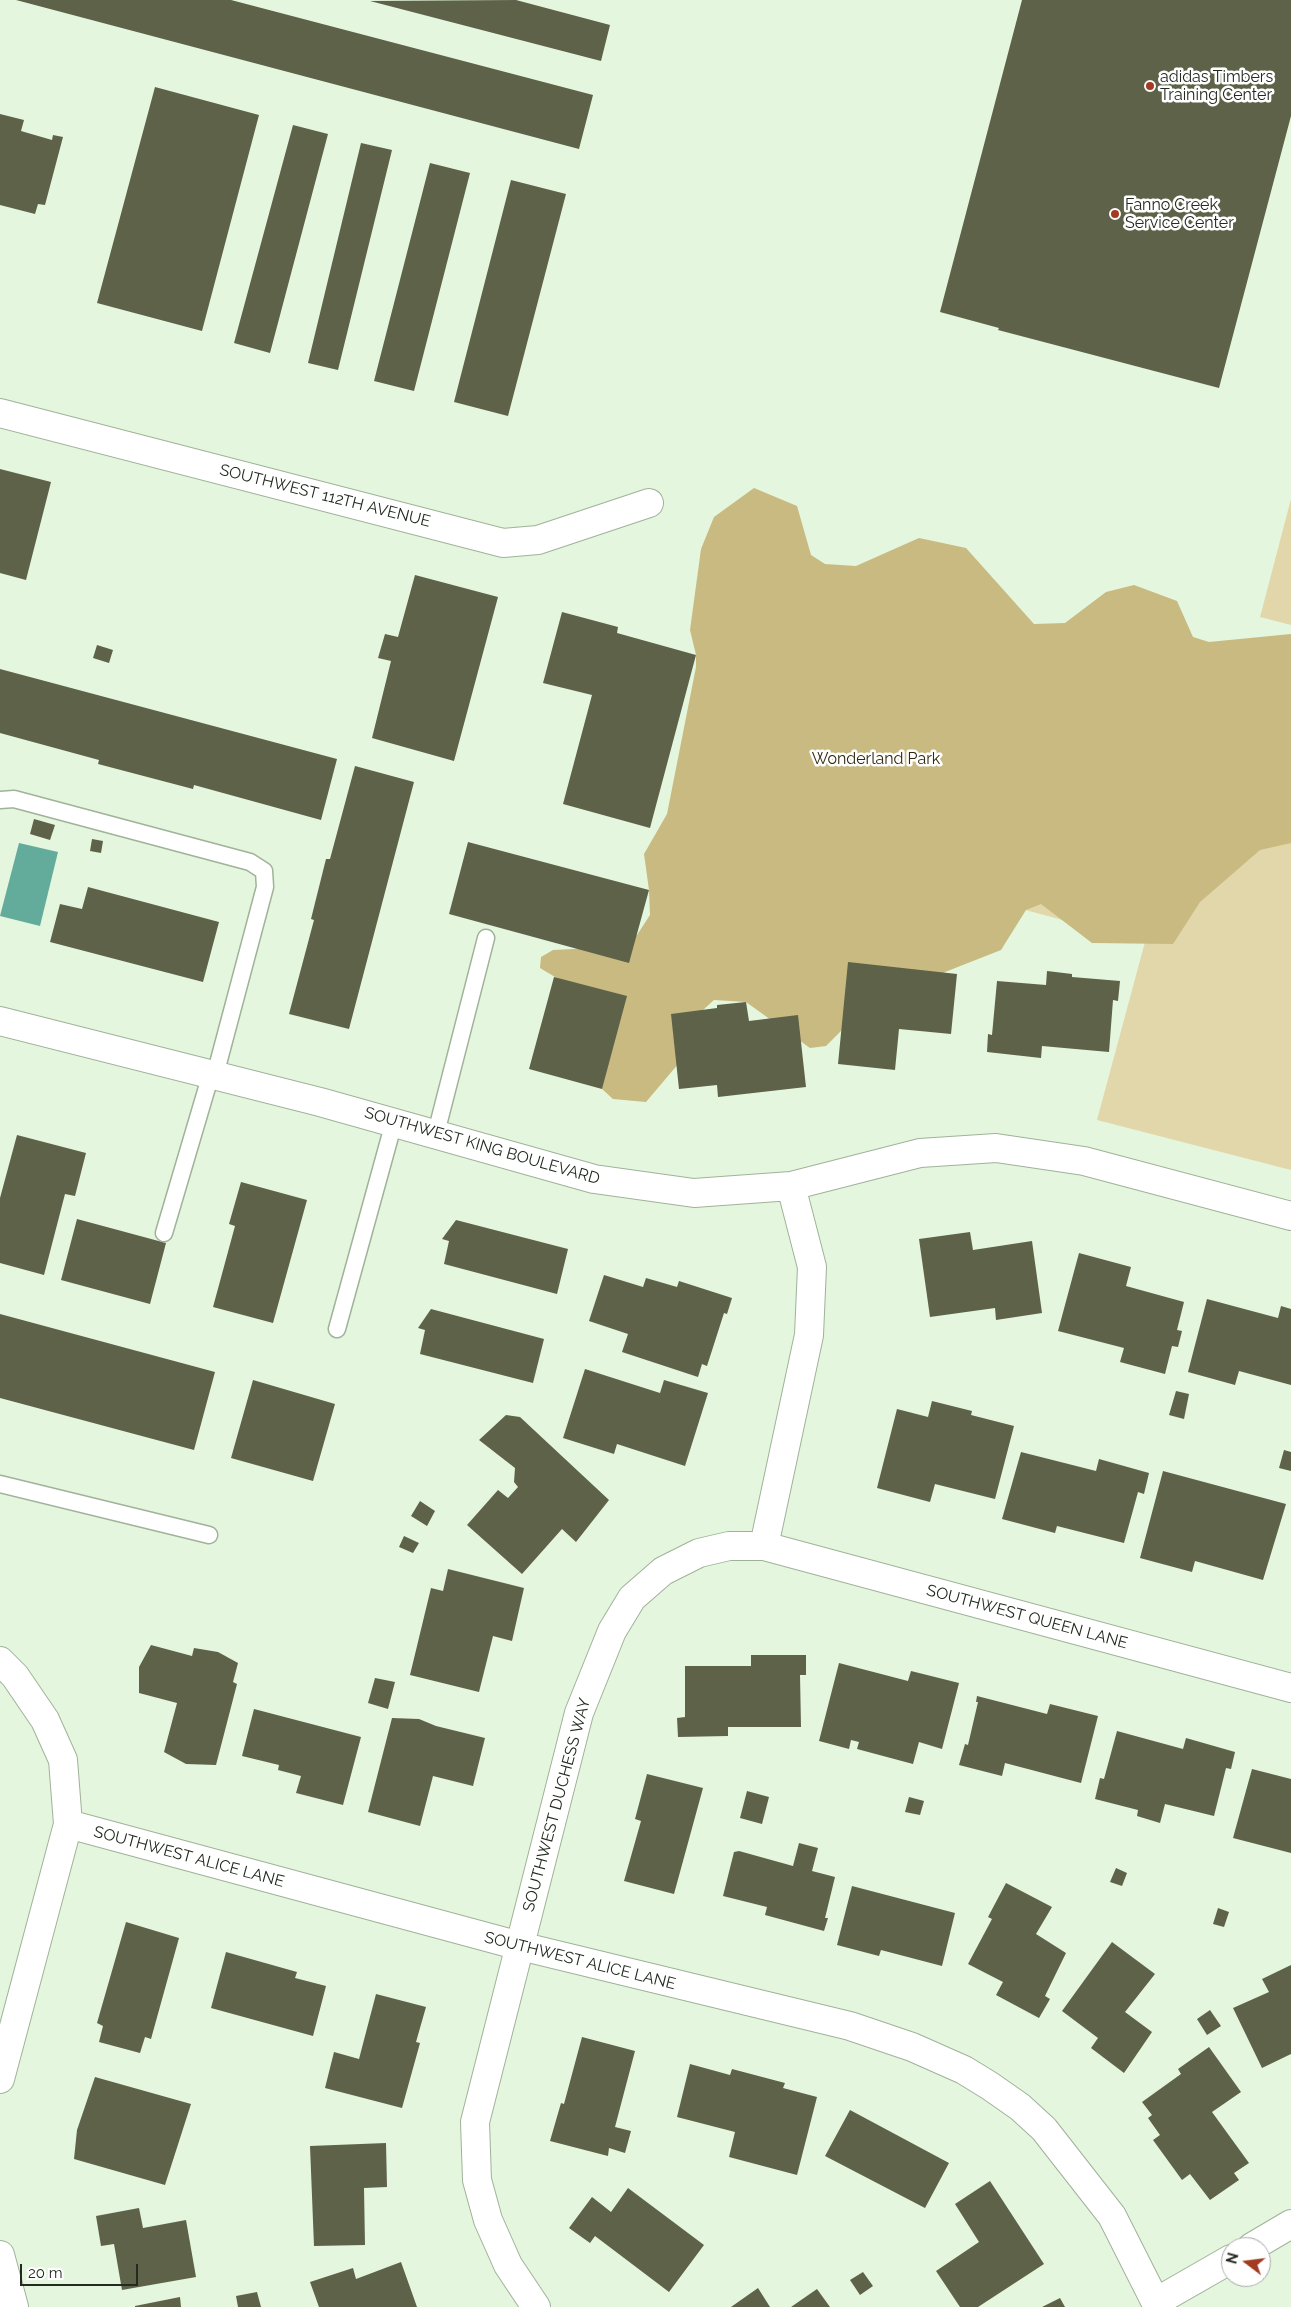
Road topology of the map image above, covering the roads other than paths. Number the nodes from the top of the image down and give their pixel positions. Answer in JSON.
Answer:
{"nodes":[{"id":1,"x":0,"y":413,"type":"edge"},
{"id":2,"x":649,"y":503,"type":"dead end"},
{"id":3,"x":0,"y":800,"type":"edge"},
{"id":4,"x":486,"y":938,"type":"dead end"},
{"id":5,"x":0,"y":1021,"type":"edge"},
{"id":6,"x":213,"y":1074,"type":"junction"},
{"id":7,"x":394,"y":1122,"type":"junction"},
{"id":8,"x":436,"y":1133,"type":"junction"},
{"id":9,"x":791,"y":1186,"type":"junction"},
{"id":10,"x":1291,"y":1216,"type":"edge"},
{"id":11,"x":164,"y":1233,"type":"dead end"},
{"id":12,"x":337,"y":1329,"type":"dead end"},
{"id":13,"x":0,"y":1484,"type":"edge"},
{"id":14,"x":208,"y":1535,"type":"dead end"},
{"id":15,"x":764,"y":1546,"type":"junction"},
{"id":16,"x":0,"y":1661,"type":"edge"},
{"id":17,"x":1291,"y":1688,"type":"edge"},
{"id":18,"x":68,"y":1824,"type":"junction"},
{"id":19,"x":520,"y":1946,"type":"junction"},
{"id":20,"x":0,"y":2080,"type":"edge"},
{"id":21,"x":1291,"y":2224,"type":"edge"},
{"id":22,"x":1269,"y":2237,"type":"edge"},
{"id":23,"x":0,"y":2255,"type":"edge"},
{"id":24,"x":1221,"y":2265,"type":"edge"},
{"id":25,"x":1157,"y":2305,"type":"edge"},
{"id":26,"x":14,"y":2307,"type":"edge"},
{"id":27,"x":536,"y":2307,"type":"edge"}],
"edges":[{"from":1,"to":2,"type":"street","name":"SOUTHWEST 112TH AVENUE"},
{"from":3,"to":6,"type":"lane"},
{"from":4,"to":8,"type":"lane"},
{"from":5,"to":6,"type":"street","name":"SOUTHWEST KING BOULEVARD"},
{"from":6,"to":7,"type":"street","name":"SOUTHWEST KING BOULEVARD"},
{"from":6,"to":11,"type":"lane"},
{"from":7,"to":8,"type":"street","name":"SOUTHWEST KING BOULEVARD"},
{"from":7,"to":12,"type":"lane"},
{"from":8,"to":9,"type":"street","name":"SOUTHWEST KING BOULEVARD"},
{"from":9,"to":10,"type":"street","name":"SOUTHWEST KING BOULEVARD"},
{"from":9,"to":15,"type":"street"},
{"from":13,"to":14,"type":"lane"},
{"from":15,"to":17,"type":"street","name":"SOUTHWEST QUEEN LANE"},
{"from":15,"to":19,"type":"street","name":"SOUTHWEST DUCHESS WAY"},
{"from":16,"to":18,"type":"street"},
{"from":18,"to":19,"type":"street","name":"SOUTHWEST ALICE LANE"},
{"from":18,"to":20,"type":"street"},
{"from":19,"to":25,"type":"street","name":"SOUTHWEST ALICE LANE"},
{"from":19,"to":27,"type":"street","name":"SOUTHWEST DUCHESS WAY"},
{"from":21,"to":22,"type":"street"},
{"from":23,"to":26,"type":"street"},
{"from":24,"to":25,"type":"street"}]}
